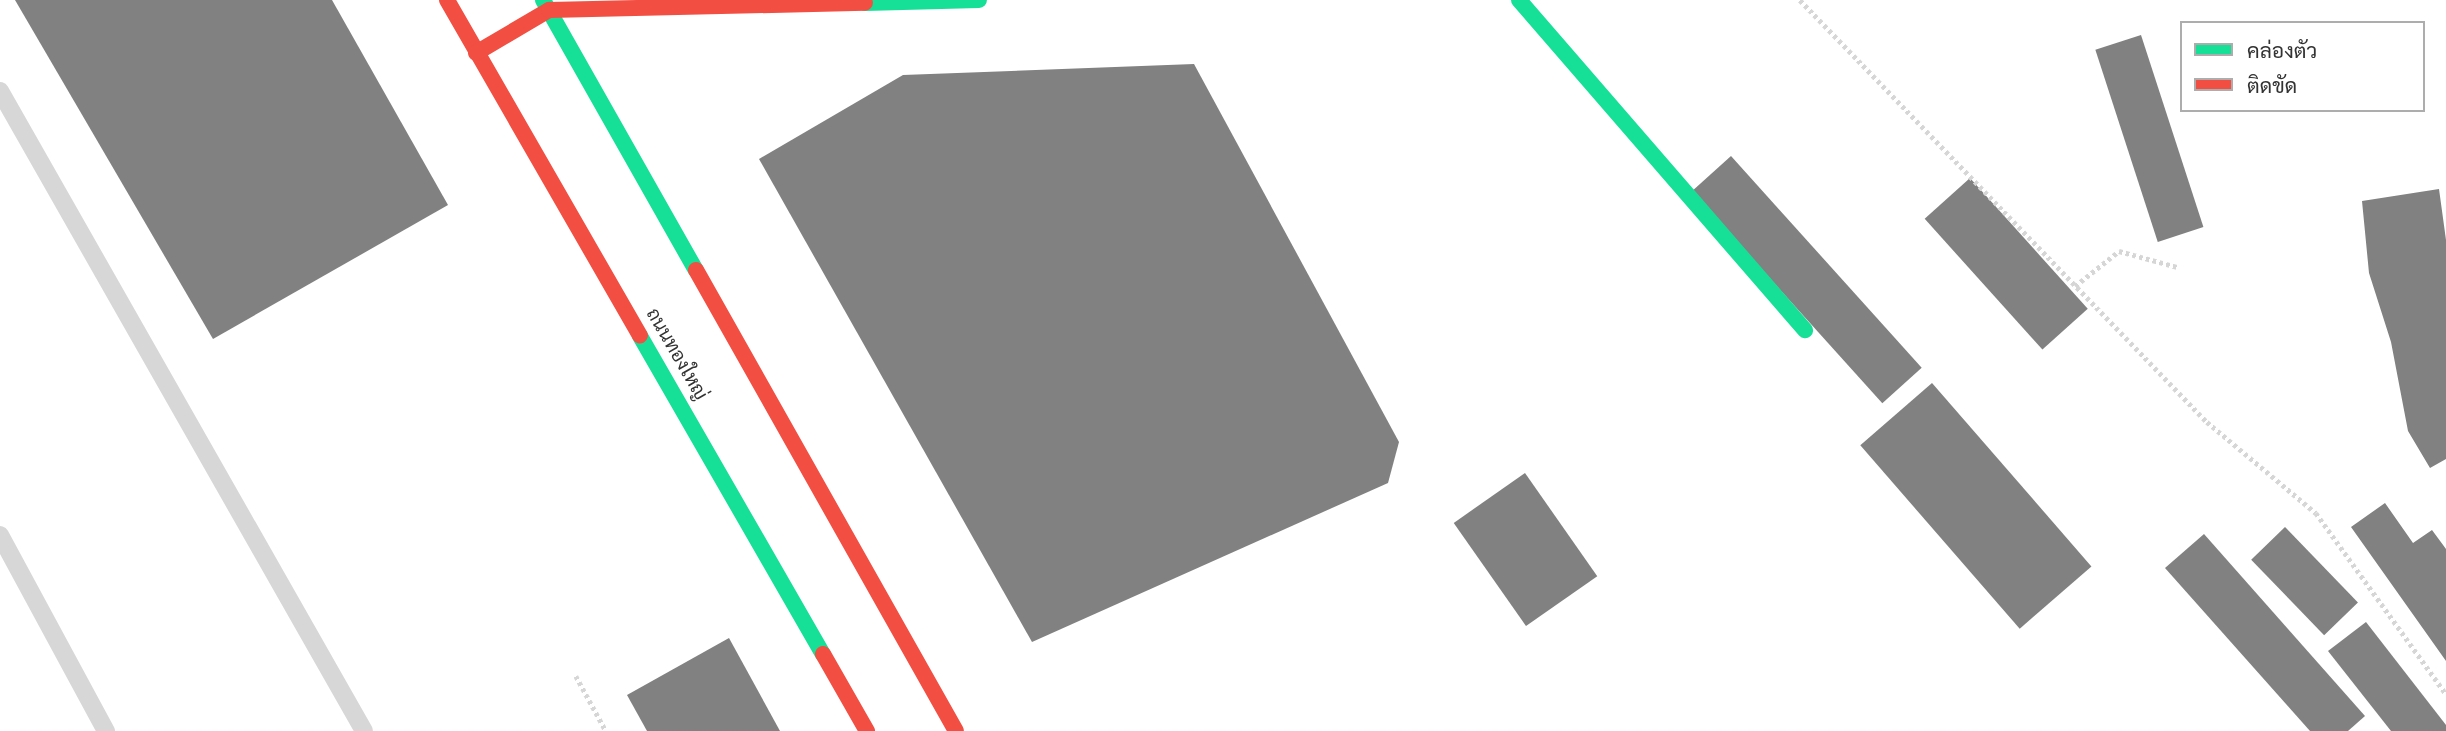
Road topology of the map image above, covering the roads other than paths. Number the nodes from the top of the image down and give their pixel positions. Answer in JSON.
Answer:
{"nodes":[{"id":1,"x":447,"y":0,"type":"edge"},
{"id":2,"x":979,"y":0,"type":"edge"},
{"id":3,"x":1519,"y":0,"type":"edge"},
{"id":4,"x":546,"y":5,"type":"edge"},
{"id":5,"x":476,"y":53,"type":"junction"},
{"id":6,"x":0,"y":91,"type":"edge"},
{"id":7,"x":1805,"y":330,"type":"dead end"},
{"id":8,"x":0,"y":535,"type":"edge"},
{"id":9,"x":106,"y":731,"type":"edge"},
{"id":10,"x":364,"y":731,"type":"edge"},
{"id":11,"x":867,"y":731,"type":"edge"},
{"id":12,"x":956,"y":731,"type":"edge"}],
"edges":[{"from":1,"to":5,"type":"street","name":"ถนนทองใหญ่"},
{"from":2,"to":4,"type":"street"},
{"from":3,"to":7,"type":"street"},
{"from":4,"to":5,"type":"street"},
{"from":4,"to":12,"type":"street"},
{"from":5,"to":11,"type":"street","name":"ถนนทองใหญ่"},
{"from":6,"to":10,"type":"lane"},
{"from":8,"to":9,"type":"lane"}]}
